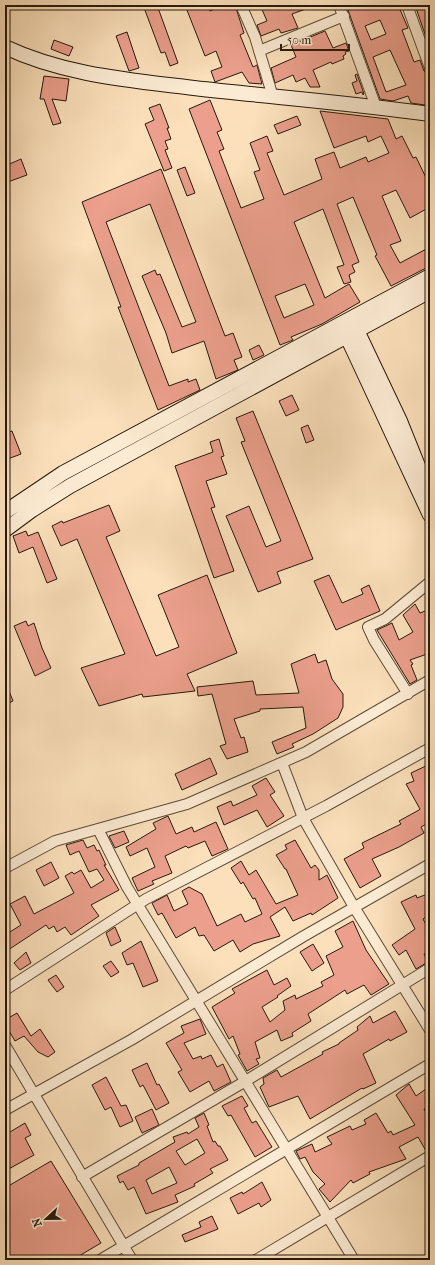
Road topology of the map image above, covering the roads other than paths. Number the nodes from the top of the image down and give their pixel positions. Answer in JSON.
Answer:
{"nodes":[{"id":1,"x":241,"y":5,"type":"edge"},
{"id":2,"x":339,"y":5,"type":"edge"},
{"id":3,"x":407,"y":5,"type":"edge"},
{"id":4,"x":344,"y":16,"type":"junction"},
{"id":5,"x":5,"y":47,"type":"edge"},
{"id":6,"x":260,"y":51,"type":"junction"},
{"id":7,"x":430,"y":68,"type":"edge"},
{"id":8,"x":273,"y":98,"type":"junction"},
{"id":9,"x":376,"y":106,"type":"junction"},
{"id":10,"x":430,"y":114,"type":"edge"},
{"id":11,"x":430,"y":276,"type":"edge"},
{"id":12,"x":430,"y":291,"type":"edge"},
{"id":13,"x":349,"y":327,"type":"junction"},
{"id":14,"x":430,"y":495,"type":"edge"},
{"id":15,"x":5,"y":512,"type":"edge"},
{"id":16,"x":430,"y":515,"type":"edge"},
{"id":17,"x":5,"y":530,"type":"edge"},
{"id":18,"x":430,"y":582,"type":"edge"},
{"id":19,"x":430,"y":680,"type":"edge"},
{"id":20,"x":408,"y":694,"type":"junction"},
{"id":21,"x":430,"y":748,"type":"edge"},
{"id":22,"x":282,"y":763,"type":"junction"},
{"id":23,"x":303,"y":818,"type":"junction"},
{"id":24,"x":98,"y":829,"type":"junction"},
{"id":25,"x":430,"y":864,"type":"edge"},
{"id":26,"x":5,"y":868,"type":"edge"},
{"id":27,"x":138,"y":904,"type":"junction"},
{"id":28,"x":354,"y":907,"type":"junction"},
{"id":29,"x":430,"y":968,"type":"edge"},
{"id":30,"x":402,"y":985,"type":"junction"},
{"id":31,"x":5,"y":990,"type":"edge"},
{"id":32,"x":195,"y":1001,"type":"junction"},
{"id":33,"x":430,"y":1030,"type":"edge"},
{"id":34,"x":5,"y":1045,"type":"edge"},
{"id":35,"x":430,"y":1064,"type":"edge"},
{"id":36,"x":244,"y":1082,"type":"junction"},
{"id":37,"x":32,"y":1094,"type":"junction"},
{"id":38,"x":5,"y":1110,"type":"edge"},
{"id":39,"x":286,"y":1150,"type":"junction"},
{"id":40,"x":430,"y":1156,"type":"edge"},
{"id":41,"x":82,"y":1177,"type":"junction"},
{"id":42,"x":327,"y":1218,"type":"junction"},
{"id":43,"x":124,"y":1246,"type":"junction"},
{"id":44,"x":100,"y":1260,"type":"edge"},
{"id":45,"x":132,"y":1260,"type":"edge"},
{"id":46,"x":256,"y":1260,"type":"edge"},
{"id":47,"x":354,"y":1260,"type":"edge"}],
"edges":[{"from":1,"to":6,"type":"street"},
{"from":2,"to":4,"type":"street"},
{"from":3,"to":7,"type":"street"},
{"from":4,"to":6,"type":"street"},
{"from":4,"to":9,"type":"street"},
{"from":5,"to":8,"type":"main road"},
{"from":6,"to":8,"type":"street"},
{"from":8,"to":9,"type":"main road"},
{"from":9,"to":10,"type":"main road"},
{"from":11,"to":13,"type":"main road"},
{"from":12,"to":13,"type":"main road"},
{"from":13,"to":14,"type":"main road"},
{"from":13,"to":15,"type":"main road"},
{"from":13,"to":16,"type":"main road"},
{"from":13,"to":17,"type":"main road"},
{"from":18,"to":20,"type":"street"},
{"from":19,"to":20,"type":"street"},
{"from":20,"to":22,"type":"street"},
{"from":21,"to":23,"type":"street"},
{"from":22,"to":23,"type":"street"},
{"from":22,"to":24,"type":"street"},
{"from":23,"to":27,"type":"street"},
{"from":23,"to":28,"type":"street"},
{"from":24,"to":26,"type":"street"},
{"from":24,"to":27,"type":"street"},
{"from":25,"to":28,"type":"street"},
{"from":27,"to":31,"type":"street"},
{"from":27,"to":32,"type":"street"},
{"from":28,"to":30,"type":"street"},
{"from":28,"to":32,"type":"street"},
{"from":29,"to":30,"type":"street"},
{"from":30,"to":33,"type":"street"},
{"from":30,"to":36,"type":"street"},
{"from":32,"to":36,"type":"street"},
{"from":32,"to":37,"type":"street"},
{"from":34,"to":37,"type":"street"},
{"from":35,"to":39,"type":"street"},
{"from":36,"to":39,"type":"street"},
{"from":36,"to":41,"type":"street"},
{"from":37,"to":38,"type":"street"},
{"from":37,"to":41,"type":"street"},
{"from":39,"to":42,"type":"street"},
{"from":39,"to":43,"type":"street"},
{"from":40,"to":42,"type":"street"},
{"from":41,"to":43,"type":"street"},
{"from":42,"to":46,"type":"street"},
{"from":42,"to":47,"type":"street"},
{"from":43,"to":44,"type":"street"},
{"from":43,"to":45,"type":"street"}]}
